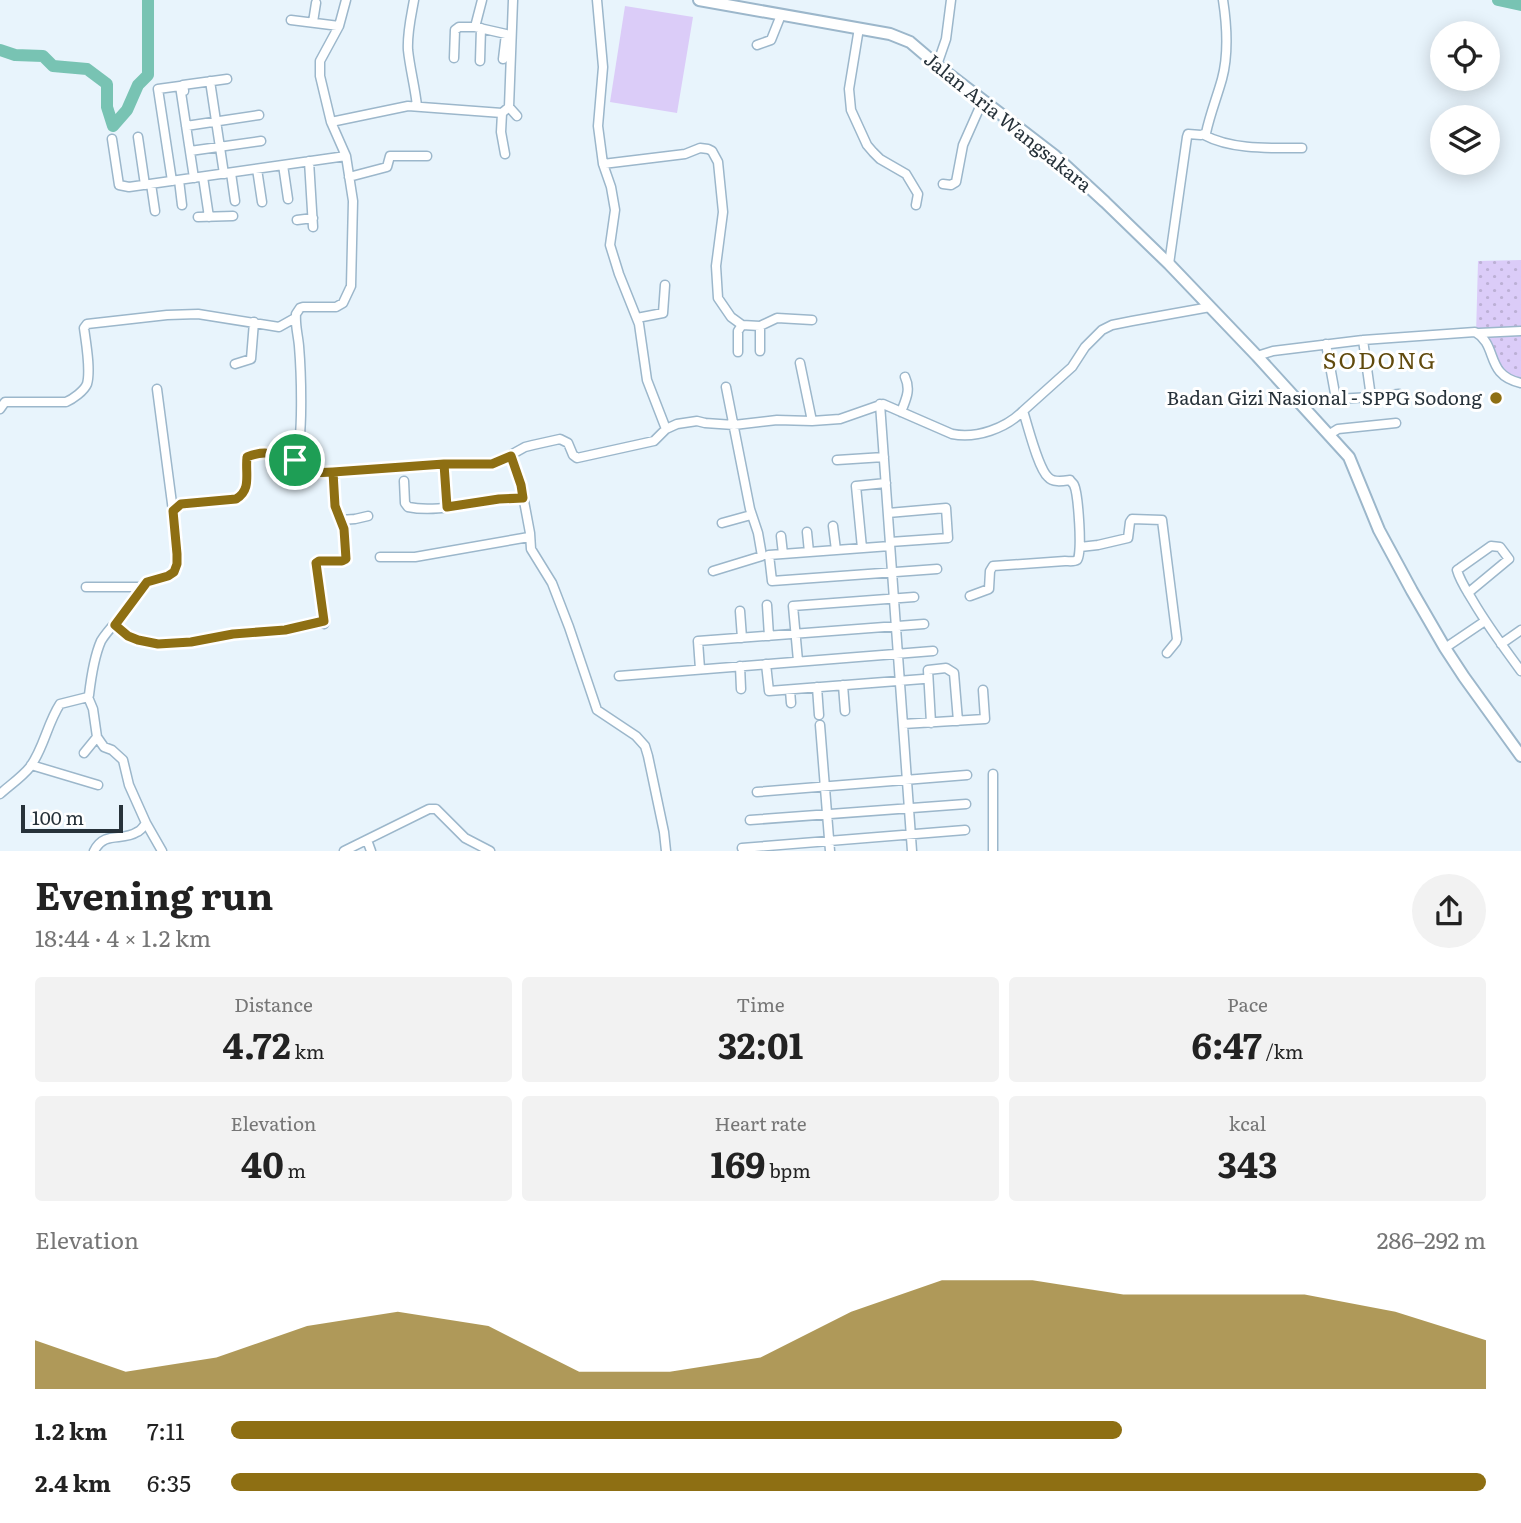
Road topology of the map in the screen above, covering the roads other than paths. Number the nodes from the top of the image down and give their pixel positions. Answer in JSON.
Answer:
{"nodes":[{"id":1,"x":346,"y":0,"type":"edge"},
{"id":2,"x":414,"y":0,"type":"edge"},
{"id":3,"x":482,"y":0,"type":"edge"},
{"id":4,"x":513,"y":0,"type":"edge"},
{"id":5,"x":597,"y":0,"type":"edge"},
{"id":6,"x":699,"y":0,"type":"edge"},
{"id":7,"x":951,"y":0,"type":"edge"},
{"id":8,"x":1223,"y":0,"type":"edge"},
{"id":9,"x":316,"y":3,"type":"dead end"},
{"id":10,"x":781,"y":15,"type":"junction"},
{"id":11,"x":291,"y":20,"type":"dead end"},
{"id":12,"x":313,"y":22,"type":"junction"},
{"id":13,"x":339,"y":26,"type":"junction"},
{"id":14,"x":478,"y":27,"type":"junction"},
{"id":15,"x":859,"y":28,"type":"junction"},
{"id":16,"x":757,"y":45,"type":"dead end"},
{"id":17,"x":454,"y":58,"type":"dead end"},
{"id":18,"x":503,"y":59,"type":"dead end"},
{"id":19,"x":480,"y":61,"type":"dead end"},
{"id":20,"x":937,"y":65,"type":"junction"},
{"id":21,"x":227,"y":79,"type":"dead end"},
{"id":22,"x":210,"y":81,"type":"junction"},
{"id":23,"x":983,"y":100,"type":"junction"},
{"id":24,"x":417,"y":106,"type":"junction"},
{"id":25,"x":509,"y":107,"type":"junction"},
{"id":26,"x":502,"y":113,"type":"junction"},
{"id":27,"x":259,"y":115,"type":"dead end"},
{"id":28,"x":517,"y":116,"type":"dead end"},
{"id":29,"x":216,"y":121,"type":"junction"},
{"id":30,"x":331,"y":122,"type":"junction"},
{"id":31,"x":188,"y":126,"type":"junction"},
{"id":32,"x":1204,"y":135,"type":"junction"},
{"id":33,"x":138,"y":137,"type":"dead end"},
{"id":34,"x":112,"y":139,"type":"dead end"},
{"id":35,"x":261,"y":141,"type":"dead end"},
{"id":36,"x":220,"y":147,"type":"junction"},
{"id":37,"x":1302,"y":148,"type":"dead end"},
{"id":38,"x":192,"y":151,"type":"junction"},
{"id":39,"x":505,"y":154,"type":"dead end"},
{"id":40,"x":346,"y":156,"type":"junction"},
{"id":41,"x":427,"y":156,"type":"dead end"},
{"id":42,"x":309,"y":161,"type":"junction"},
{"id":43,"x":603,"y":164,"type":"junction"},
{"id":44,"x":283,"y":165,"type":"junction"},
{"id":45,"x":257,"y":169,"type":"junction"},
{"id":46,"x":227,"y":173,"type":"junction"},
{"id":47,"x":198,"y":177,"type":"junction"},
{"id":48,"x":349,"y":177,"type":"junction"},
{"id":49,"x":175,"y":181,"type":"junction"},
{"id":50,"x":943,"y":184,"type":"dead end"},
{"id":51,"x":148,"y":185,"type":"junction"},
{"id":52,"x":288,"y":199,"type":"dead end"},
{"id":53,"x":235,"y":201,"type":"dead end"},
{"id":54,"x":262,"y":202,"type":"dead end"},
{"id":55,"x":182,"y":205,"type":"dead end"},
{"id":56,"x":916,"y":205,"type":"dead end"},
{"id":57,"x":155,"y":211,"type":"dead end"},
{"id":58,"x":233,"y":216,"type":"dead end"},
{"id":59,"x":198,"y":217,"type":"dead end"},
{"id":60,"x":209,"y":217,"type":"junction"},
{"id":61,"x":297,"y":220,"type":"dead end"},
{"id":62,"x":1169,"y":264,"type":"junction"},
{"id":63,"x":665,"y":285,"type":"dead end"},
{"id":64,"x":1210,"y":307,"type":"junction"},
{"id":65,"x":295,"y":318,"type":"junction"},
{"id":66,"x":637,"y":318,"type":"junction"},
{"id":67,"x":812,"y":320,"type":"dead end"},
{"id":68,"x":254,"y":322,"type":"junction"},
{"id":69,"x":742,"y":326,"type":"junction"},
{"id":70,"x":760,"y":327,"type":"junction"},
{"id":71,"x":1521,"y":331,"type":"edge"},
{"id":72,"x":1479,"y":333,"type":"junction"},
{"id":73,"x":1363,"y":340,"type":"junction"},
{"id":74,"x":1326,"y":344,"type":"junction"},
{"id":75,"x":738,"y":352,"type":"dead end"},
{"id":76,"x":760,"y":352,"type":"dead end"},
{"id":77,"x":1257,"y":356,"type":"junction"},
{"id":78,"x":800,"y":363,"type":"dead end"},
{"id":79,"x":235,"y":364,"type":"dead end"},
{"id":80,"x":905,"y":377,"type":"dead end"},
{"id":81,"x":1521,"y":383,"type":"edge"},
{"id":82,"x":726,"y":387,"type":"dead end"},
{"id":83,"x":157,"y":389,"type":"dead end"},
{"id":84,"x":1399,"y":394,"type":"dead end"},
{"id":85,"x":1371,"y":397,"type":"junction"},
{"id":86,"x":880,"y":404,"type":"junction"},
{"id":87,"x":0,"y":409,"type":"edge"},
{"id":88,"x":1023,"y":411,"type":"junction"},
{"id":89,"x":901,"y":412,"type":"junction"},
{"id":90,"x":812,"y":421,"type":"junction"},
{"id":91,"x":1396,"y":423,"type":"dead end"},
{"id":92,"x":734,"y":425,"type":"junction"},
{"id":93,"x":666,"y":429,"type":"junction"},
{"id":94,"x":1330,"y":434,"type":"junction"},
{"id":95,"x":511,"y":456,"type":"junction"},
{"id":96,"x":884,"y":457,"type":"junction"},
{"id":97,"x":295,"y":460,"type":"junction"},
{"id":98,"x":837,"y":460,"type":"dead end"},
{"id":99,"x":444,"y":464,"type":"junction"},
{"id":100,"x":333,"y":472,"type":"junction"},
{"id":101,"x":404,"y":481,"type":"dead end"},
{"id":102,"x":886,"y":483,"type":"junction"},
{"id":103,"x":523,"y":498,"type":"junction"},
{"id":104,"x":447,"y":507,"type":"junction"},
{"id":105,"x":173,"y":511,"type":"junction"},
{"id":106,"x":888,"y":513,"type":"junction"},
{"id":107,"x":751,"y":515,"type":"junction"},
{"id":108,"x":368,"y":516,"type":"dead end"},
{"id":109,"x":340,"y":520,"type":"junction"},
{"id":110,"x":722,"y":523,"type":"dead end"},
{"id":111,"x":834,"y":526,"type":"dead end"},
{"id":112,"x":807,"y":532,"type":"dead end"},
{"id":113,"x":781,"y":536,"type":"dead end"},
{"id":114,"x":529,"y":537,"type":"junction"},
{"id":115,"x":890,"y":544,"type":"junction"},
{"id":116,"x":1080,"y":547,"type":"junction"},
{"id":117,"x":862,"y":548,"type":"junction"},
{"id":118,"x":836,"y":550,"type":"junction"},
{"id":119,"x":809,"y":552,"type":"junction"},
{"id":120,"x":783,"y":554,"type":"junction"},
{"id":121,"x":380,"y":557,"type":"dead end"},
{"id":122,"x":937,"y":569,"type":"dead end"},
{"id":123,"x":713,"y":571,"type":"dead end"},
{"id":124,"x":892,"y":572,"type":"junction"},
{"id":125,"x":86,"y":587,"type":"dead end"},
{"id":126,"x":142,"y":587,"type":"junction"},
{"id":127,"x":1468,"y":593,"type":"junction"},
{"id":128,"x":970,"y":596,"type":"dead end"},
{"id":129,"x":914,"y":597,"type":"dead end"},
{"id":130,"x":894,"y":599,"type":"junction"},
{"id":131,"x":767,"y":605,"type":"dead end"},
{"id":132,"x":740,"y":611,"type":"dead end"},
{"id":133,"x":1485,"y":621,"type":"junction"},
{"id":134,"x":924,"y":624,"type":"dead end"},
{"id":135,"x":115,"y":625,"type":"junction"},
{"id":136,"x":896,"y":626,"type":"junction"},
{"id":137,"x":1521,"y":630,"type":"edge"},
{"id":138,"x":796,"y":634,"type":"junction"},
{"id":139,"x":769,"y":636,"type":"junction"},
{"id":140,"x":742,"y":638,"type":"junction"},
{"id":141,"x":1501,"y":644,"type":"junction"},
{"id":142,"x":1445,"y":648,"type":"junction"},
{"id":143,"x":933,"y":650,"type":"dead end"},
{"id":144,"x":898,"y":653,"type":"junction"},
{"id":145,"x":1167,"y":653,"type":"dead end"},
{"id":146,"x":798,"y":661,"type":"junction"},
{"id":147,"x":766,"y":664,"type":"junction"},
{"id":148,"x":740,"y":666,"type":"junction"},
{"id":149,"x":1520,"y":667,"type":"edge"},
{"id":150,"x":701,"y":669,"type":"junction"},
{"id":151,"x":619,"y":676,"type":"dead end"},
{"id":152,"x":923,"y":679,"type":"dead end"},
{"id":153,"x":900,"y":681,"type":"junction"},
{"id":154,"x":843,"y":685,"type":"junction"},
{"id":155,"x":817,"y":687,"type":"junction"},
{"id":156,"x":741,"y":689,"type":"dead end"},
{"id":157,"x":790,"y":690,"type":"junction"},
{"id":158,"x":983,"y":690,"type":"dead end"},
{"id":159,"x":88,"y":697,"type":"junction"},
{"id":160,"x":791,"y":703,"type":"dead end"},
{"id":161,"x":845,"y":711,"type":"dead end"},
{"id":162,"x":819,"y":715,"type":"dead end"},
{"id":163,"x":958,"y":721,"type":"junction"},
{"id":164,"x":931,"y":723,"type":"junction"},
{"id":165,"x":903,"y":724,"type":"junction"},
{"id":166,"x":820,"y":725,"type":"dead end"},
{"id":167,"x":97,"y":737,"type":"junction"},
{"id":168,"x":84,"y":753,"type":"dead end"},
{"id":169,"x":1520,"y":754,"type":"edge"},
{"id":170,"x":31,"y":765,"type":"junction"},
{"id":171,"x":993,"y":774,"type":"dead end"},
{"id":172,"x":967,"y":775,"type":"dead end"},
{"id":173,"x":907,"y":780,"type":"junction"},
{"id":174,"x":98,"y":785,"type":"dead end"},
{"id":175,"x":825,"y":786,"type":"junction"},
{"id":176,"x":757,"y":792,"type":"dead end"},
{"id":177,"x":0,"y":794,"type":"edge"},
{"id":178,"x":966,"y":804,"type":"dead end"},
{"id":179,"x":909,"y":808,"type":"junction"},
{"id":180,"x":827,"y":814,"type":"junction"},
{"id":181,"x":750,"y":820,"type":"dead end"},
{"id":182,"x":146,"y":824,"type":"junction"},
{"id":183,"x":965,"y":830,"type":"dead end"},
{"id":184,"x":911,"y":834,"type":"junction"},
{"id":185,"x":368,"y":840,"type":"junction"},
{"id":186,"x":829,"y":841,"type":"junction"},
{"id":187,"x":742,"y":848,"type":"dead end"},
{"id":188,"x":94,"y":851,"type":"edge"},
{"id":189,"x":162,"y":851,"type":"edge"},
{"id":190,"x":344,"y":851,"type":"edge"},
{"id":191,"x":371,"y":851,"type":"edge"},
{"id":192,"x":490,"y":851,"type":"edge"},
{"id":193,"x":666,"y":851,"type":"edge"},
{"id":194,"x":830,"y":851,"type":"edge"},
{"id":195,"x":912,"y":851,"type":"edge"},
{"id":196,"x":993,"y":851,"type":"edge"}],
"edges":[{"from":1,"to":13,"type":"street"},
{"from":2,"to":24,"type":"street"},
{"from":3,"to":14,"type":"street"},
{"from":4,"to":25,"type":"street"},
{"from":5,"to":43,"type":"street"},
{"from":6,"to":10,"type":"street","name":"Jalan Aria Wangsakara"},
{"from":7,"to":20,"type":"street"},
{"from":8,"to":32,"type":"street"},
{"from":9,"to":12,"type":"street"},
{"from":10,"to":15,"type":"street","name":"Jalan Aria Wangsakara"},
{"from":10,"to":16,"type":"street"},
{"from":11,"to":12,"type":"street"},
{"from":12,"to":13,"type":"street"},
{"from":13,"to":30,"type":"street"},
{"from":14,"to":17,"type":"street"},
{"from":14,"to":18,"type":"street"},
{"from":14,"to":19,"type":"street"},
{"from":15,"to":20,"type":"street","name":"Jalan Aria Wangsakara"},
{"from":15,"to":56,"type":"street"},
{"from":20,"to":23,"type":"street","name":"Jalan Aria Wangsakara"},
{"from":21,"to":22,"type":"street"},
{"from":22,"to":29,"type":"street"},
{"from":22,"to":31,"type":"street"},
{"from":23,"to":50,"type":"street"},
{"from":23,"to":62,"type":"street","name":"Jalan Aria Wangsakara"},
{"from":24,"to":26,"type":"street"},
{"from":24,"to":30,"type":"street"},
{"from":25,"to":26,"type":"street"},
{"from":25,"to":28,"type":"street"},
{"from":26,"to":39,"type":"street"},
{"from":27,"to":29,"type":"street"},
{"from":29,"to":31,"type":"street"},
{"from":29,"to":36,"type":"street"},
{"from":30,"to":40,"type":"street"},
{"from":31,"to":38,"type":"street"},
{"from":31,"to":49,"type":"street"},
{"from":32,"to":37,"type":"street"},
{"from":32,"to":62,"type":"street"},
{"from":33,"to":51,"type":"street"},
{"from":34,"to":51,"type":"street"},
{"from":35,"to":36,"type":"street"},
{"from":36,"to":38,"type":"street"},
{"from":36,"to":46,"type":"street"},
{"from":38,"to":47,"type":"street"},
{"from":40,"to":42,"type":"street"},
{"from":40,"to":48,"type":"street"},
{"from":41,"to":48,"type":"street"},
{"from":42,"to":44,"type":"street"},
{"from":42,"to":61,"type":"street"},
{"from":43,"to":66,"type":"street"},
{"from":43,"to":69,"type":"street"},
{"from":44,"to":45,"type":"street"},
{"from":44,"to":52,"type":"street"},
{"from":45,"to":46,"type":"street"},
{"from":45,"to":54,"type":"street"},
{"from":46,"to":47,"type":"street"},
{"from":46,"to":53,"type":"street"},
{"from":47,"to":49,"type":"street"},
{"from":47,"to":60,"type":"street"},
{"from":48,"to":65,"type":"street"},
{"from":49,"to":51,"type":"street"},
{"from":49,"to":55,"type":"street"},
{"from":51,"to":57,"type":"street"},
{"from":58,"to":60,"type":"street"},
{"from":59,"to":60,"type":"street"},
{"from":62,"to":64,"type":"street","name":"Jalan Aria Wangsakara"},
{"from":63,"to":66,"type":"street"},
{"from":64,"to":77,"type":"street","name":"Jalan Aria Wangsakara"},
{"from":64,"to":88,"type":"street"},
{"from":65,"to":68,"type":"street"},
{"from":65,"to":97,"type":"street"},
{"from":66,"to":93,"type":"street"},
{"from":67,"to":70,"type":"street"},
{"from":68,"to":79,"type":"street"},
{"from":68,"to":87,"type":"street"},
{"from":69,"to":70,"type":"street"},
{"from":69,"to":75,"type":"street"},
{"from":70,"to":76,"type":"street"},
{"from":71,"to":72,"type":"street"},
{"from":72,"to":73,"type":"street"},
{"from":72,"to":81,"type":"street"},
{"from":73,"to":74,"type":"street"},
{"from":73,"to":85,"type":"street"},
{"from":74,"to":77,"type":"street"},
{"from":74,"to":85,"type":"street"},
{"from":77,"to":94,"type":"street","name":"Jalan Aria Wangsakara"},
{"from":78,"to":90,"type":"street"},
{"from":80,"to":89,"type":"street"},
{"from":82,"to":92,"type":"street"},
{"from":83,"to":105,"type":"street"},
{"from":84,"to":85,"type":"street"},
{"from":86,"to":89,"type":"street"},
{"from":86,"to":90,"type":"street"},
{"from":86,"to":96,"type":"street"},
{"from":88,"to":89,"type":"street"},
{"from":88,"to":116,"type":"street"},
{"from":90,"to":92,"type":"street"},
{"from":91,"to":94,"type":"street"},
{"from":92,"to":93,"type":"street"},
{"from":92,"to":107,"type":"street"},
{"from":93,"to":95,"type":"street"},
{"from":94,"to":142,"type":"street","name":"Jalan Aria Wangsakara"},
{"from":95,"to":99,"type":"street"},
{"from":95,"to":103,"type":"street"},
{"from":96,"to":98,"type":"street"},
{"from":96,"to":102,"type":"street"},
{"from":97,"to":100,"type":"street"},
{"from":97,"to":105,"type":"street"},
{"from":99,"to":100,"type":"street"},
{"from":99,"to":104,"type":"street"},
{"from":100,"to":109,"type":"street"},
{"from":101,"to":104,"type":"street"},
{"from":102,"to":106,"type":"street"},
{"from":102,"to":117,"type":"street"},
{"from":103,"to":104,"type":"street"},
{"from":103,"to":114,"type":"street"},
{"from":105,"to":126,"type":"street"},
{"from":106,"to":115,"type":"street"},
{"from":106,"to":115,"type":"street"},
{"from":107,"to":110,"type":"street"},
{"from":107,"to":123,"type":"street"},
{"from":108,"to":109,"type":"street"},
{"from":109,"to":135,"type":"street"},
{"from":111,"to":118,"type":"street"},
{"from":112,"to":119,"type":"street"},
{"from":113,"to":120,"type":"street"},
{"from":114,"to":121,"type":"street"},
{"from":114,"to":193,"type":"street"},
{"from":115,"to":117,"type":"street"},
{"from":115,"to":124,"type":"street"},
{"from":116,"to":128,"type":"street"},
{"from":116,"to":145,"type":"street"},
{"from":117,"to":118,"type":"street"},
{"from":118,"to":119,"type":"street"},
{"from":119,"to":120,"type":"street"},
{"from":120,"to":124,"type":"street"},
{"from":122,"to":124,"type":"street"},
{"from":124,"to":130,"type":"street"},
{"from":125,"to":126,"type":"street"},
{"from":126,"to":135,"type":"street"},
{"from":127,"to":127,"type":"street"},
{"from":127,"to":133,"type":"street"},
{"from":129,"to":130,"type":"street"},
{"from":130,"to":136,"type":"street"},
{"from":130,"to":138,"type":"street"},
{"from":131,"to":139,"type":"street"},
{"from":132,"to":140,"type":"street"},
{"from":133,"to":141,"type":"street"},
{"from":133,"to":142,"type":"street"},
{"from":134,"to":136,"type":"street"},
{"from":135,"to":159,"type":"street"},
{"from":136,"to":138,"type":"street"},
{"from":136,"to":144,"type":"street"},
{"from":137,"to":141,"type":"street"},
{"from":138,"to":139,"type":"street"},
{"from":138,"to":146,"type":"street"},
{"from":139,"to":140,"type":"street"},
{"from":140,"to":150,"type":"street"},
{"from":141,"to":149,"type":"street"},
{"from":142,"to":169,"type":"street","name":"Jalan Aria Wangsakara"},
{"from":143,"to":144,"type":"street"},
{"from":144,"to":146,"type":"street"},
{"from":144,"to":153,"type":"street"},
{"from":146,"to":147,"type":"street"},
{"from":147,"to":148,"type":"street"},
{"from":147,"to":157,"type":"street"},
{"from":148,"to":150,"type":"street"},
{"from":148,"to":156,"type":"street"},
{"from":150,"to":151,"type":"street"},
{"from":152,"to":153,"type":"street"},
{"from":153,"to":154,"type":"street"},
{"from":153,"to":165,"type":"street"},
{"from":154,"to":155,"type":"street"},
{"from":154,"to":161,"type":"street"},
{"from":155,"to":157,"type":"street"},
{"from":155,"to":162,"type":"street"},
{"from":157,"to":160,"type":"street"},
{"from":158,"to":163,"type":"street"},
{"from":159,"to":167,"type":"street"},
{"from":159,"to":170,"type":"street"},
{"from":163,"to":164,"type":"street"},
{"from":163,"to":164,"type":"street"},
{"from":164,"to":165,"type":"street"},
{"from":165,"to":173,"type":"street"},
{"from":166,"to":175,"type":"street"},
{"from":167,"to":168,"type":"street"},
{"from":167,"to":182,"type":"street"},
{"from":170,"to":174,"type":"street"},
{"from":170,"to":177,"type":"street"},
{"from":171,"to":196,"type":"street"},
{"from":172,"to":173,"type":"street"},
{"from":173,"to":175,"type":"street"},
{"from":173,"to":179,"type":"street"},
{"from":175,"to":176,"type":"street"},
{"from":175,"to":180,"type":"street"},
{"from":178,"to":179,"type":"street"},
{"from":179,"to":180,"type":"street"},
{"from":179,"to":184,"type":"street"},
{"from":180,"to":181,"type":"street"},
{"from":180,"to":186,"type":"street"},
{"from":182,"to":188,"type":"street"},
{"from":182,"to":189,"type":"street"},
{"from":183,"to":184,"type":"street"},
{"from":184,"to":186,"type":"street"},
{"from":184,"to":195,"type":"street"},
{"from":185,"to":190,"type":"street"},
{"from":185,"to":191,"type":"street"},
{"from":185,"to":192,"type":"street"},
{"from":186,"to":187,"type":"street"},
{"from":186,"to":194,"type":"street"}]}
